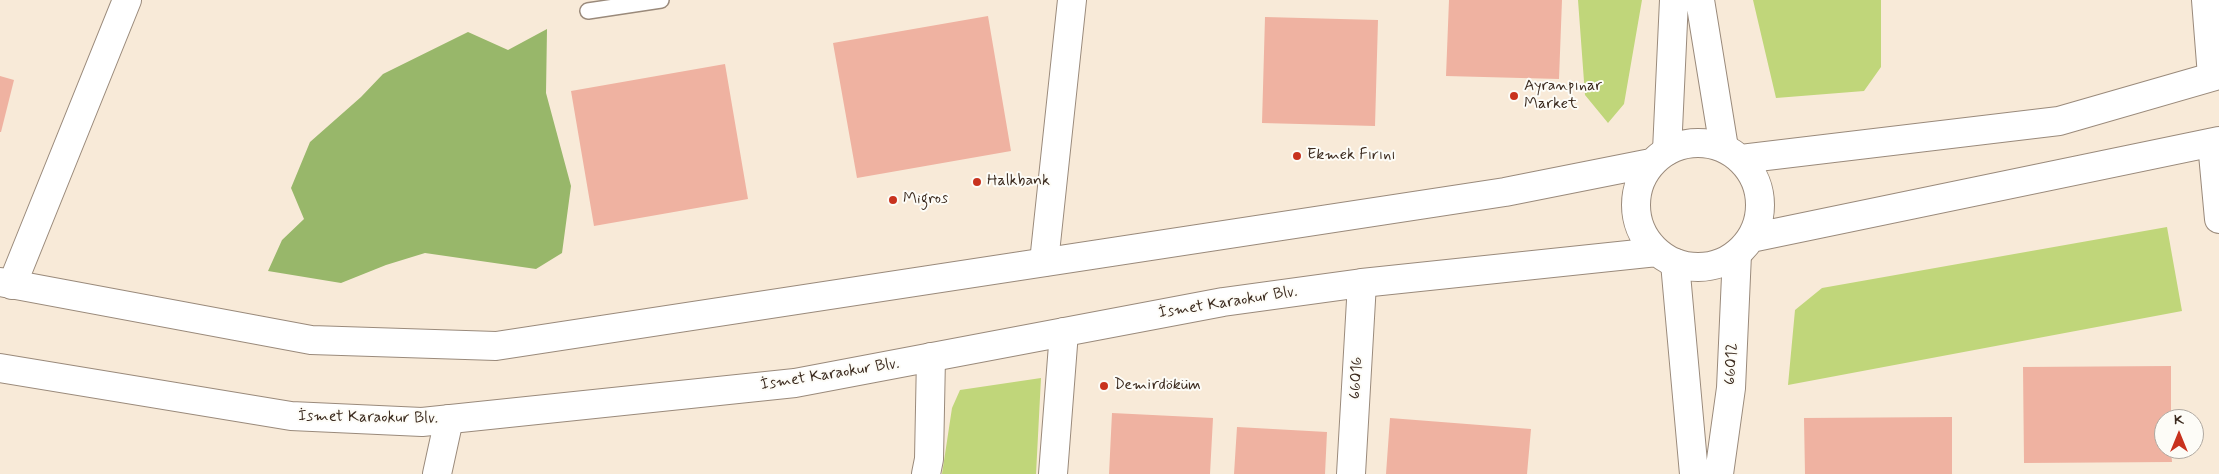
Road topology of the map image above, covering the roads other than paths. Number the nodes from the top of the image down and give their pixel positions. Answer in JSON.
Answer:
{"nodes":[{"id":1,"x":127,"y":0,"type":"edge"},
{"id":2,"x":661,"y":0,"type":"edge"},
{"id":3,"x":1072,"y":0,"type":"edge"},
{"id":4,"x":1674,"y":0,"type":"edge"},
{"id":5,"x":1700,"y":0,"type":"edge"},
{"id":6,"x":2206,"y":0,"type":"edge"},
{"id":7,"x":588,"y":11,"type":"dead end"},
{"id":8,"x":2216,"y":75,"type":"edge"},
{"id":9,"x":2215,"y":142,"type":"edge"},
{"id":10,"x":1732,"y":154,"type":"junction"},
{"id":11,"x":1659,"y":157,"type":"junction"},
{"id":12,"x":2219,"y":219,"type":"edge"},
{"id":13,"x":1744,"y":246,"type":"junction"},
{"id":14,"x":1666,"y":258,"type":"junction"},
{"id":15,"x":1044,"y":262,"type":"junction"},
{"id":16,"x":1362,"y":283,"type":"junction"},
{"id":17,"x":6,"y":284,"type":"edge"},
{"id":18,"x":1064,"y":332,"type":"junction"},
{"id":19,"x":931,"y":357,"type":"junction"},
{"id":20,"x":0,"y":368,"type":"edge"},
{"id":21,"x":449,"y":419,"type":"junction"},
{"id":22,"x":437,"y":474,"type":"edge"},
{"id":23,"x":926,"y":474,"type":"edge"},
{"id":24,"x":1053,"y":474,"type":"edge"},
{"id":25,"x":1352,"y":474,"type":"edge"},
{"id":26,"x":1694,"y":474,"type":"edge"},
{"id":27,"x":1719,"y":474,"type":"edge"}],
"edges":[{"from":1,"to":17,"type":"main road"},
{"from":2,"to":7,"type":"lane"},
{"from":3,"to":15,"type":"main road"},
{"from":4,"to":11,"type":"main road"},
{"from":5,"to":10,"type":"main road"},
{"from":6,"to":8,"type":"main road"},
{"from":8,"to":10,"type":"main road"},
{"from":9,"to":12,"type":"main road"},
{"from":9,"to":13,"type":"main road"},
{"from":10,"to":11,"type":"main road"},
{"from":10,"to":13,"type":"main road"},
{"from":11,"to":14,"type":"main road"},
{"from":11,"to":15,"type":"main road"},
{"from":13,"to":14,"type":"main road"},
{"from":13,"to":27,"type":"main road","name":"66012"},
{"from":14,"to":16,"type":"main road","name":"İsmet Karaokur Blv."},
{"from":14,"to":26,"type":"main road"},
{"from":15,"to":17,"type":"main road"},
{"from":16,"to":18,"type":"main road","name":"İsmet Karaokur Blv."},
{"from":16,"to":25,"type":"main road","name":"66016"},
{"from":18,"to":19,"type":"main road","name":"İsmet Karaokur Blv."},
{"from":18,"to":24,"type":"main road"},
{"from":19,"to":21,"type":"main road","name":"İsmet Karaokur Blv."},
{"from":19,"to":23,"type":"main road"},
{"from":20,"to":21,"type":"main road","name":"İsmet Karaokur Blv."},
{"from":21,"to":22,"type":"main road"}]}
